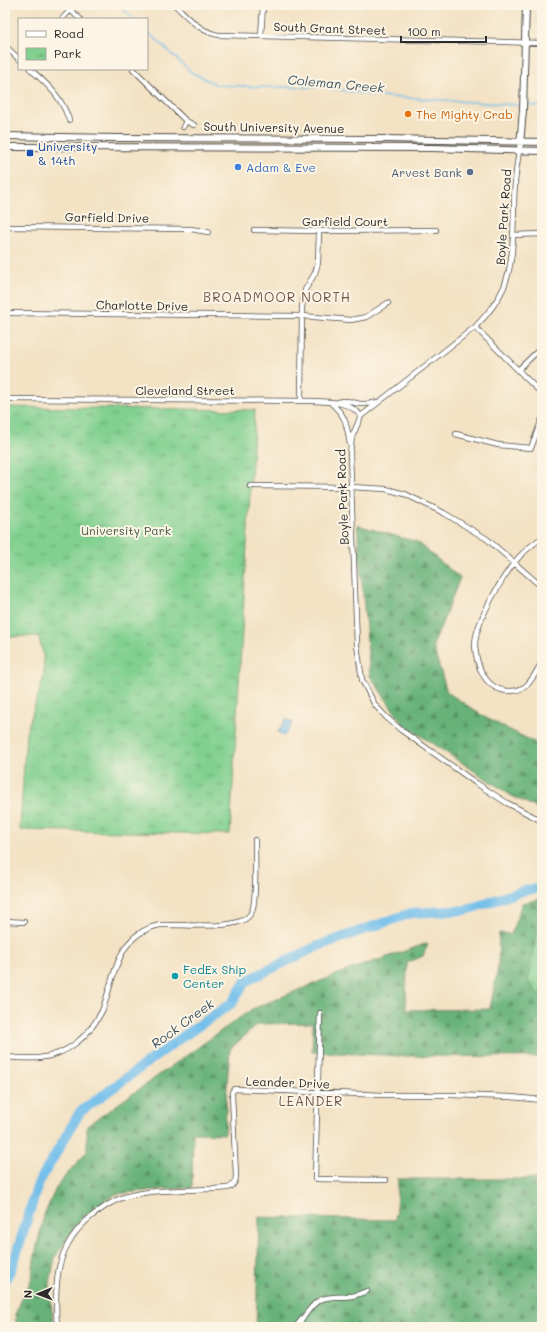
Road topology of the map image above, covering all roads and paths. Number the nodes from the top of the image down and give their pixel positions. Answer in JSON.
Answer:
{"nodes":[{"id":1,"x":65,"y":5,"type":"edge"},
{"id":2,"x":75,"y":5,"type":"edge"},
{"id":3,"x":175,"y":5,"type":"edge"},
{"id":4,"x":262,"y":5,"type":"edge"},
{"id":5,"x":526,"y":5,"type":"edge"},
{"id":6,"x":70,"y":10,"type":"junction"},
{"id":7,"x":63,"y":18,"type":"edge"},
{"id":8,"x":79,"y":18,"type":"edge"},
{"id":9,"x":261,"y":36,"type":"junction"},
{"id":10,"x":524,"y":43,"type":"junction"},
{"id":11,"x":542,"y":43,"type":"edge"},
{"id":12,"x":5,"y":46,"type":"edge"},
{"id":13,"x":18,"y":57,"type":"edge"},
{"id":14,"x":31,"y":70,"type":"edge"},
{"id":15,"x":134,"y":70,"type":"edge"},
{"id":16,"x":69,"y":120,"type":"dead end"},
{"id":17,"x":186,"y":121,"type":"junction"},
{"id":18,"x":194,"y":125,"type":"dead end"},
{"id":19,"x":184,"y":127,"type":"dead end"},
{"id":20,"x":5,"y":136,"type":"edge"},
{"id":21,"x":521,"y":141,"type":"junction"},
{"id":22,"x":542,"y":142,"type":"edge"},
{"id":23,"x":5,"y":147,"type":"edge"},
{"id":24,"x":519,"y":150,"type":"junction"},
{"id":25,"x":542,"y":151,"type":"edge"},
{"id":26,"x":5,"y":227,"type":"edge"},
{"id":27,"x":254,"y":230,"type":"dead end"},
{"id":28,"x":436,"y":230,"type":"dead end"},
{"id":29,"x":319,"y":231,"type":"junction"},
{"id":30,"x":208,"y":232,"type":"dead end"},
{"id":31,"x":542,"y":234,"type":"edge"},
{"id":32,"x":513,"y":235,"type":"junction"},
{"id":33,"x":388,"y":303,"type":"dead end"},
{"id":34,"x":5,"y":313,"type":"edge"},
{"id":35,"x":302,"y":316,"type":"junction"},
{"id":36,"x":475,"y":327,"type":"junction"},
{"id":37,"x":542,"y":348,"type":"edge"},
{"id":38,"x":518,"y":370,"type":"junction"},
{"id":39,"x":542,"y":394,"type":"edge"},
{"id":40,"x":5,"y":399,"type":"edge"},
{"id":41,"x":301,"y":401,"type":"junction"},
{"id":42,"x":381,"y":401,"type":"junction"},
{"id":43,"x":330,"y":402,"type":"junction"},
{"id":44,"x":337,"y":402,"type":"junction"},
{"id":45,"x":361,"y":416,"type":"junction"},
{"id":46,"x":542,"y":419,"type":"edge"},
{"id":47,"x":456,"y":434,"type":"dead end"},
{"id":48,"x":350,"y":446,"type":"junction"},
{"id":49,"x":250,"y":486,"type":"dead end"},
{"id":50,"x":351,"y":487,"type":"junction"},
{"id":51,"x":542,"y":538,"type":"edge"},
{"id":52,"x":515,"y":563,"type":"junction"},
{"id":53,"x":542,"y":587,"type":"edge"},
{"id":54,"x":542,"y":662,"type":"edge"},
{"id":55,"x":542,"y":821,"type":"edge"},
{"id":56,"x":255,"y":840,"type":"dead end"},
{"id":57,"x":5,"y":921,"type":"edge"},
{"id":58,"x":24,"y":922,"type":"dead end"},
{"id":59,"x":320,"y":1013,"type":"dead end"},
{"id":60,"x":5,"y":1057,"type":"edge"},
{"id":61,"x":317,"y":1093,"type":"junction"},
{"id":62,"x":542,"y":1100,"type":"edge"},
{"id":63,"x":386,"y":1180,"type":"dead end"},
{"id":64,"x":367,"y":1291,"type":"dead end"},
{"id":65,"x":57,"y":1327,"type":"edge"},
{"id":66,"x":295,"y":1327,"type":"edge"}],
"edges":[{"from":1,"to":6,"type":"street"},
{"from":2,"to":6,"type":"street"},
{"from":3,"to":9,"type":"street","name":"South Grant Street"},
{"from":4,"to":9,"type":"street"},
{"from":5,"to":10,"type":"main road"},
{"from":6,"to":7,"type":"street"},
{"from":6,"to":8,"type":"street"},
{"from":9,"to":10,"type":"street","name":"South Grant Street"},
{"from":10,"to":11,"type":"street","name":"South Grant Street"},
{"from":10,"to":21,"type":"main road"},
{"from":12,"to":13,"type":"street"},
{"from":14,"to":16,"type":"street"},
{"from":15,"to":17,"type":"street"},
{"from":17,"to":18,"type":"street"},
{"from":17,"to":19,"type":"street"},
{"from":20,"to":21,"type":"main road","name":"South University Avenue"},
{"from":21,"to":22,"type":"main road","name":"South University Avenue"},
{"from":21,"to":24,"type":"main road"},
{"from":23,"to":24,"type":"main road","name":"South University Avenue"},
{"from":24,"to":25,"type":"main road","name":"South University Avenue"},
{"from":24,"to":32,"type":"street","name":"Boyle Park Road"},
{"from":26,"to":30,"type":"street","name":"Garfield Drive"},
{"from":27,"to":29,"type":"street","name":"Garfield Court"},
{"from":28,"to":29,"type":"street","name":"Garfield Court"},
{"from":29,"to":35,"type":"street"},
{"from":31,"to":32,"type":"street"},
{"from":32,"to":36,"type":"street","name":"Boyle Park Road"},
{"from":33,"to":35,"type":"street","name":"Charlotte Drive"},
{"from":34,"to":35,"type":"street","name":"Charlotte Drive"},
{"from":35,"to":41,"type":"street"},
{"from":36,"to":38,"type":"street"},
{"from":36,"to":42,"type":"street","name":"Boyle Park Road"},
{"from":37,"to":38,"type":"street"},
{"from":38,"to":39,"type":"street"},
{"from":40,"to":41,"type":"street","name":"Cleveland Street"},
{"from":41,"to":43,"type":"street","name":"Cleveland Street"},
{"from":42,"to":44,"type":"street"},
{"from":42,"to":45,"type":"street","name":"Boyle Park Road"},
{"from":43,"to":44,"type":"street","name":"Cleveland Street"},
{"from":43,"to":48,"type":"street"},
{"from":44,"to":45,"type":"street","name":"Cleveland Street"},
{"from":45,"to":48,"type":"street","name":"Boyle Park Road"},
{"from":46,"to":47,"type":"street"},
{"from":48,"to":50,"type":"street","name":"Boyle Park Road"},
{"from":49,"to":50,"type":"street"},
{"from":50,"to":52,"type":"street"},
{"from":50,"to":55,"type":"street","name":"Boyle Park Road"},
{"from":51,"to":52,"type":"street"},
{"from":52,"to":53,"type":"street"},
{"from":52,"to":54,"type":"street"},
{"from":56,"to":60,"type":"street"},
{"from":57,"to":58,"type":"street"},
{"from":59,"to":61,"type":"street"},
{"from":61,"to":62,"type":"street","name":"Leander Drive"},
{"from":61,"to":63,"type":"street"},
{"from":61,"to":65,"type":"street","name":"Leander Drive"},
{"from":64,"to":66,"type":"street"}]}
